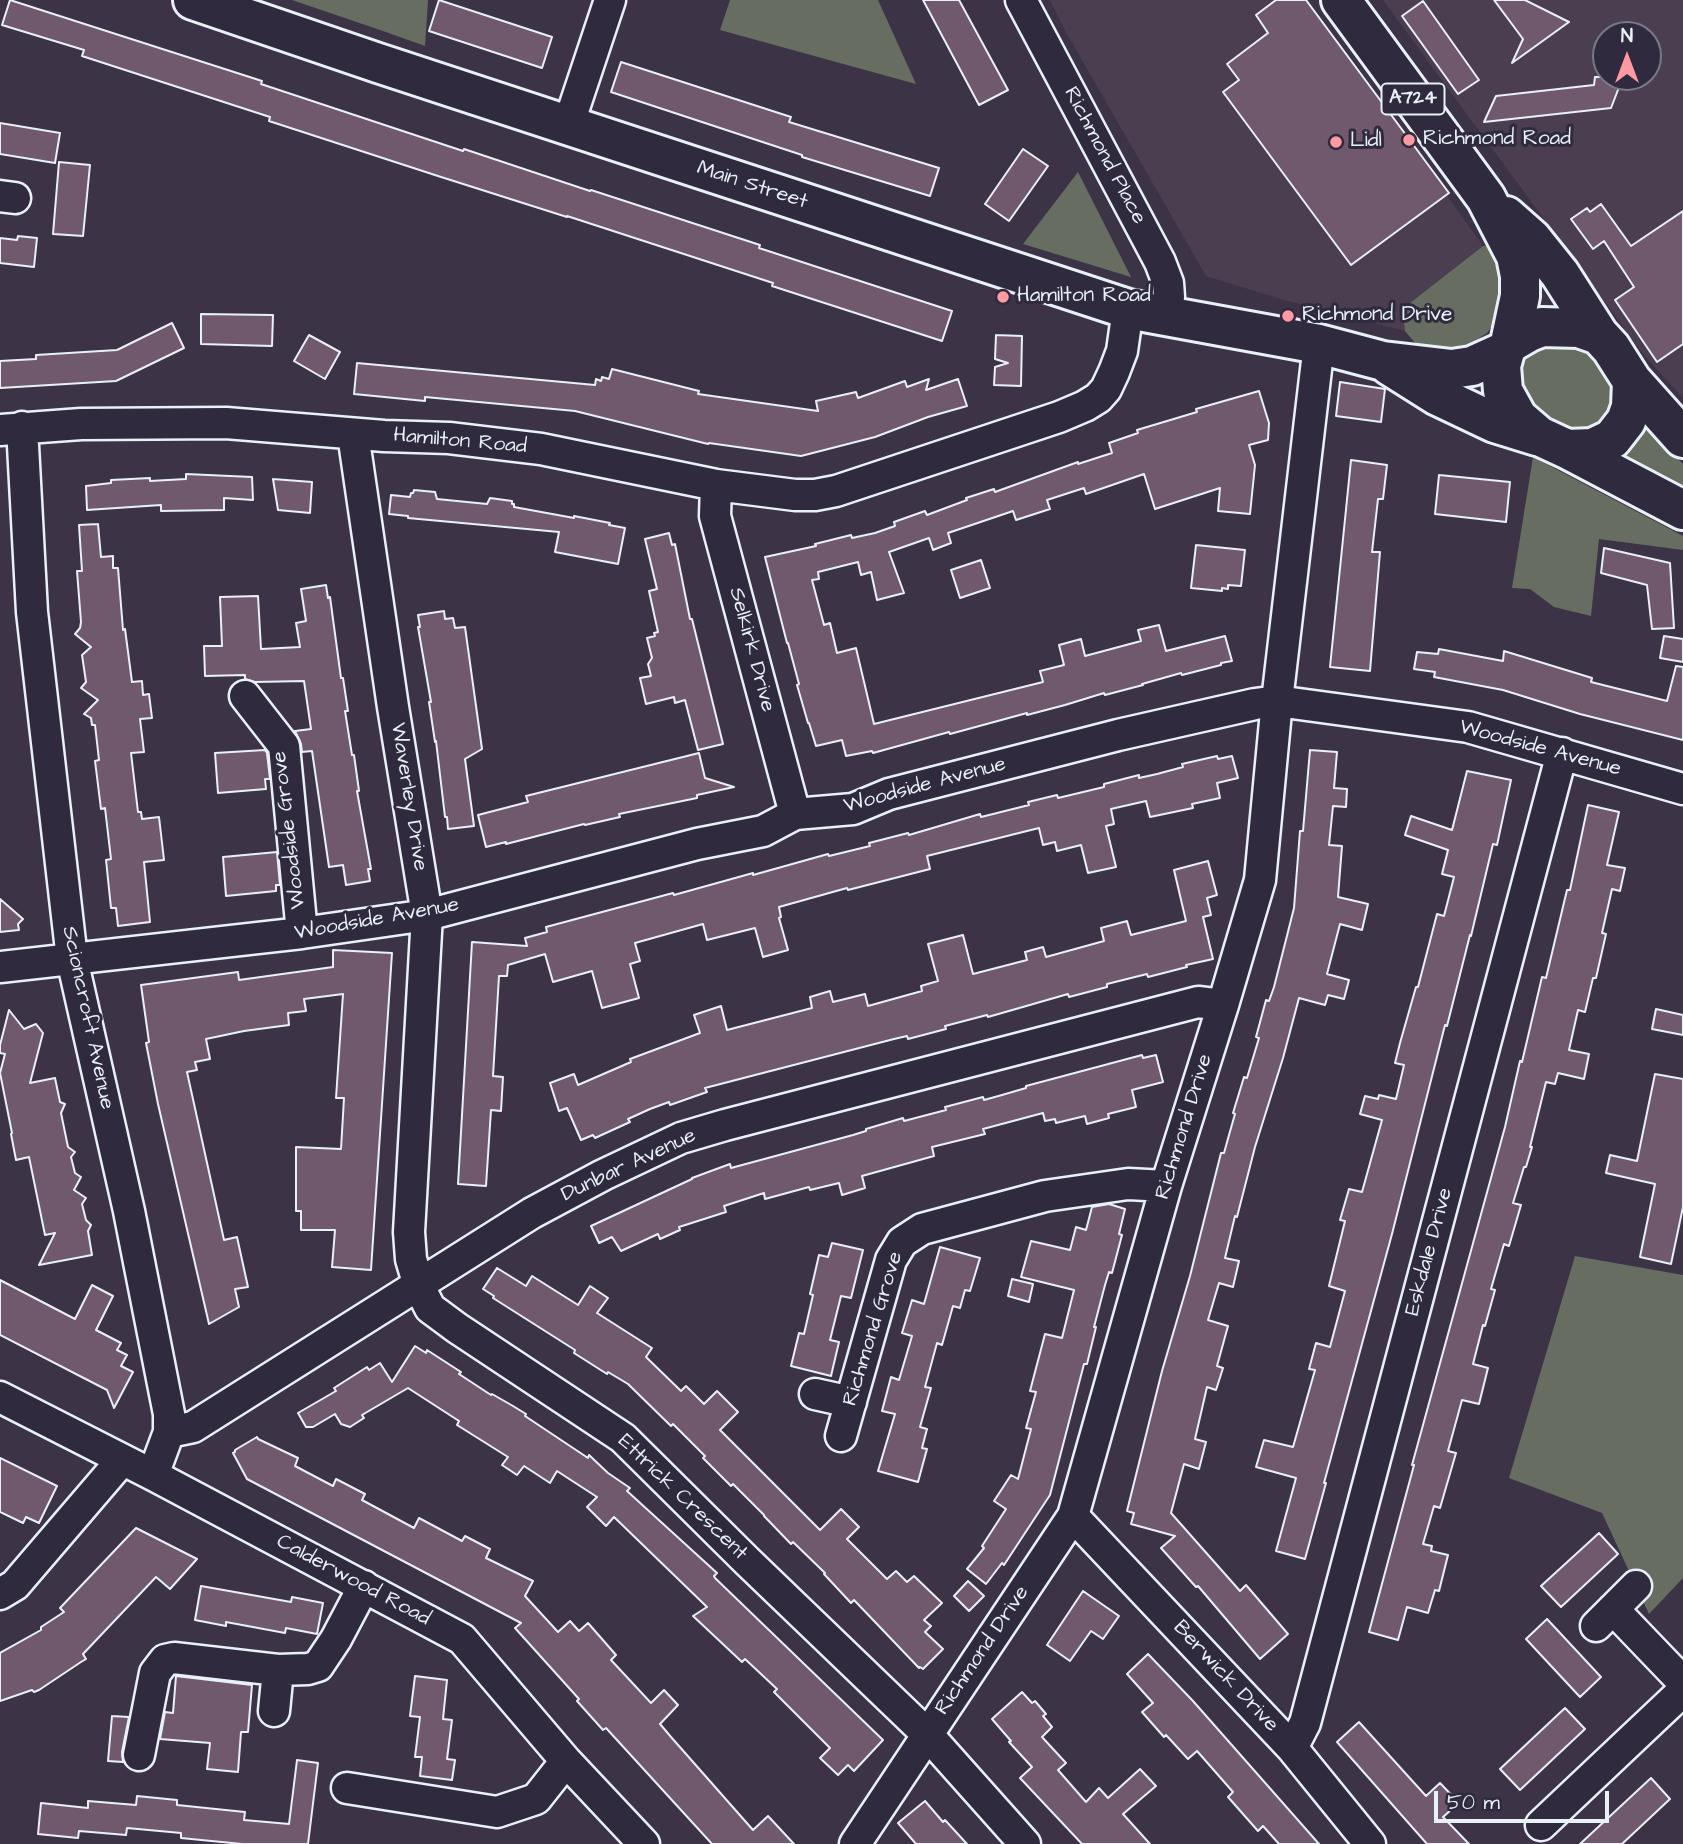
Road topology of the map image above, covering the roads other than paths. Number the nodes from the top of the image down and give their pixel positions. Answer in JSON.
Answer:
{"nodes":[{"id":1,"x":192,"y":0,"type":"edge"},
{"id":2,"x":610,"y":0,"type":"edge"},
{"id":3,"x":1021,"y":0,"type":"edge"},
{"id":4,"x":1340,"y":0,"type":"edge"},
{"id":5,"x":568,"y":126,"type":"junction"},
{"id":6,"x":1486,"y":198,"type":"junction"},
{"id":7,"x":1146,"y":313,"type":"junction"},
{"id":8,"x":1599,"y":335,"type":"junction"},
{"id":9,"x":1319,"y":344,"type":"junction"},
{"id":10,"x":1508,"y":347,"type":"junction"},
{"id":11,"x":1383,"y":361,"type":"junction"},
{"id":12,"x":1632,"y":381,"type":"junction"},
{"id":13,"x":11,"y":428,"type":"edge"},
{"id":14,"x":353,"y":434,"type":"junction"},
{"id":15,"x":1683,"y":438,"type":"edge"},
{"id":16,"x":1553,"y":443,"type":"junction"},
{"id":17,"x":716,"y":485,"type":"junction"},
{"id":18,"x":1683,"y":510,"type":"edge"},
{"id":19,"x":245,"y":696,"type":"dead end"},
{"id":20,"x":1277,"y":702,"type":"junction"},
{"id":21,"x":1562,"y":753,"type":"junction"},
{"id":22,"x":1683,"y":789,"type":"edge"},
{"id":23,"x":795,"y":814,"type":"junction"},
{"id":24,"x":427,"y":915,"type":"junction"},
{"id":25,"x":302,"y":933,"type":"junction"},
{"id":26,"x":72,"y":959,"type":"junction"},
{"id":27,"x":0,"y":967,"type":"edge"},
{"id":28,"x":1223,"y":1005,"type":"junction"},
{"id":29,"x":1166,"y":1186,"type":"junction"},
{"id":30,"x":419,"y":1286,"type":"junction"},
{"id":31,"x":815,"y":1394,"type":"dead end"},
{"id":32,"x":0,"y":1397,"type":"edge"},
{"id":33,"x":851,"y":1402,"type":"junction"},
{"id":34,"x":169,"y":1432,"type":"junction"},
{"id":35,"x":841,"y":1436,"type":"dead end"},
{"id":36,"x":122,"y":1460,"type":"junction"},
{"id":37,"x":153,"y":1475,"type":"junction"},
{"id":38,"x":1073,"y":1516,"type":"junction"},
{"id":39,"x":364,"y":1586,"type":"junction"},
{"id":40,"x":1636,"y":1586,"type":"dead end"},
{"id":41,"x":0,"y":1594,"type":"edge"},
{"id":42,"x":278,"y":1670,"type":"junction"},
{"id":43,"x":1683,"y":1682,"type":"edge"},
{"id":44,"x":1683,"y":1691,"type":"edge"},
{"id":45,"x":274,"y":1711,"type":"dead end"},
{"id":46,"x":927,"y":1734,"type":"junction"},
{"id":47,"x":1292,"y":1748,"type":"junction"},
{"id":48,"x":139,"y":1755,"type":"dead end"},
{"id":49,"x":566,"y":1761,"type":"junction"},
{"id":50,"x":347,"y":1788,"type":"dead end"},
{"id":51,"x":1541,"y":1825,"type":"dead end"},
{"id":52,"x":644,"y":1844,"type":"edge"},
{"id":53,"x":855,"y":1844,"type":"edge"},
{"id":54,"x":1025,"y":1844,"type":"edge"},
{"id":55,"x":1370,"y":1844,"type":"edge"}],
"edges":[{"from":1,"to":5,"type":"main road","name":"Main Street"},
{"from":2,"to":5,"type":"street"},
{"from":3,"to":7,"type":"street","name":"Richmond Place"},
{"from":4,"to":6,"type":"main road","number":"A724"},
{"from":5,"to":7,"type":"main road","name":"Main Street"},
{"from":6,"to":8,"type":"main road","number":"A724"},
{"from":6,"to":10,"type":"main road","number":"A724"},
{"from":7,"to":9,"type":"main road","name":"Main Street"},
{"from":7,"to":17,"type":"street","name":"Hamilton Road"},
{"from":8,"to":10,"type":"main road"},
{"from":8,"to":12,"type":"main road"},
{"from":9,"to":11,"type":"main road"},
{"from":9,"to":20,"type":"street","name":"Richmond Drive"},
{"from":10,"to":11,"type":"main road"},
{"from":10,"to":16,"type":"main road"},
{"from":11,"to":16,"type":"main road"},
{"from":12,"to":15,"type":"main road"},
{"from":12,"to":16,"type":"main road"},
{"from":13,"to":14,"type":"street","name":"Hamilton Road"},
{"from":13,"to":26,"type":"street","name":"Scioncroft Avenue"},
{"from":14,"to":17,"type":"street","name":"Hamilton Road"},
{"from":14,"to":24,"type":"street","name":"Waverley Drive"},
{"from":16,"to":18,"type":"main road"},
{"from":17,"to":23,"type":"street","name":"Selkirk Drive"},
{"from":19,"to":25,"type":"street","name":"Woodside Grove"},
{"from":20,"to":21,"type":"street","name":"Woodside Avenue"},
{"from":20,"to":23,"type":"street","name":"Woodside Avenue"},
{"from":20,"to":28,"type":"street","name":"Richmond Drive"},
{"from":21,"to":22,"type":"street","name":"Woodside Avenue"},
{"from":21,"to":47,"type":"street","name":"Eskdale Drive"},
{"from":23,"to":24,"type":"street","name":"Woodside Avenue"},
{"from":24,"to":25,"type":"street","name":"Woodside Avenue"},
{"from":24,"to":30,"type":"street","name":"Waverley Drive"},
{"from":25,"to":26,"type":"street","name":"Woodside Avenue"},
{"from":26,"to":27,"type":"street","name":"Woodside Avenue"},
{"from":26,"to":34,"type":"street","name":"Scioncroft Avenue"},
{"from":28,"to":29,"type":"street","name":"Richmond Drive"},
{"from":28,"to":30,"type":"street","name":"Dunbar Avenue"},
{"from":29,"to":33,"type":"street","name":"Richmond Grove"},
{"from":29,"to":38,"type":"street","name":"Richmond Drive"},
{"from":30,"to":34,"type":"street","name":"Dunbar Avenue"},
{"from":30,"to":46,"type":"street","name":"Ettrick Crescent"},
{"from":31,"to":33,"type":"street"},
{"from":32,"to":36,"type":"street","name":"Calderwood Road"},
{"from":33,"to":35,"type":"street","name":"Richmond Grove"},
{"from":34,"to":37,"type":"street","name":"Scioncroft Avenue"},
{"from":36,"to":37,"type":"street","name":"Calderwood Road"},
{"from":36,"to":41,"type":"street"},
{"from":37,"to":39,"type":"street","name":"Calderwood Road"},
{"from":38,"to":46,"type":"street","name":"Richmond Drive"},
{"from":38,"to":47,"type":"street","name":"Berwick Drive"},
{"from":39,"to":42,"type":"street"},
{"from":39,"to":49,"type":"street","name":"Calderwood Road"},
{"from":40,"to":43,"type":"street"},
{"from":42,"to":45,"type":"street"},
{"from":42,"to":48,"type":"street"},
{"from":44,"to":51,"type":"street"},
{"from":46,"to":53,"type":"street","name":"Richmond Drive"},
{"from":46,"to":54,"type":"street","name":"Ettrick Crescent"},
{"from":47,"to":55,"type":"street","name":"Berwick Drive"},
{"from":49,"to":50,"type":"street"},
{"from":49,"to":52,"type":"street","name":"Calderwood Road"}]}
